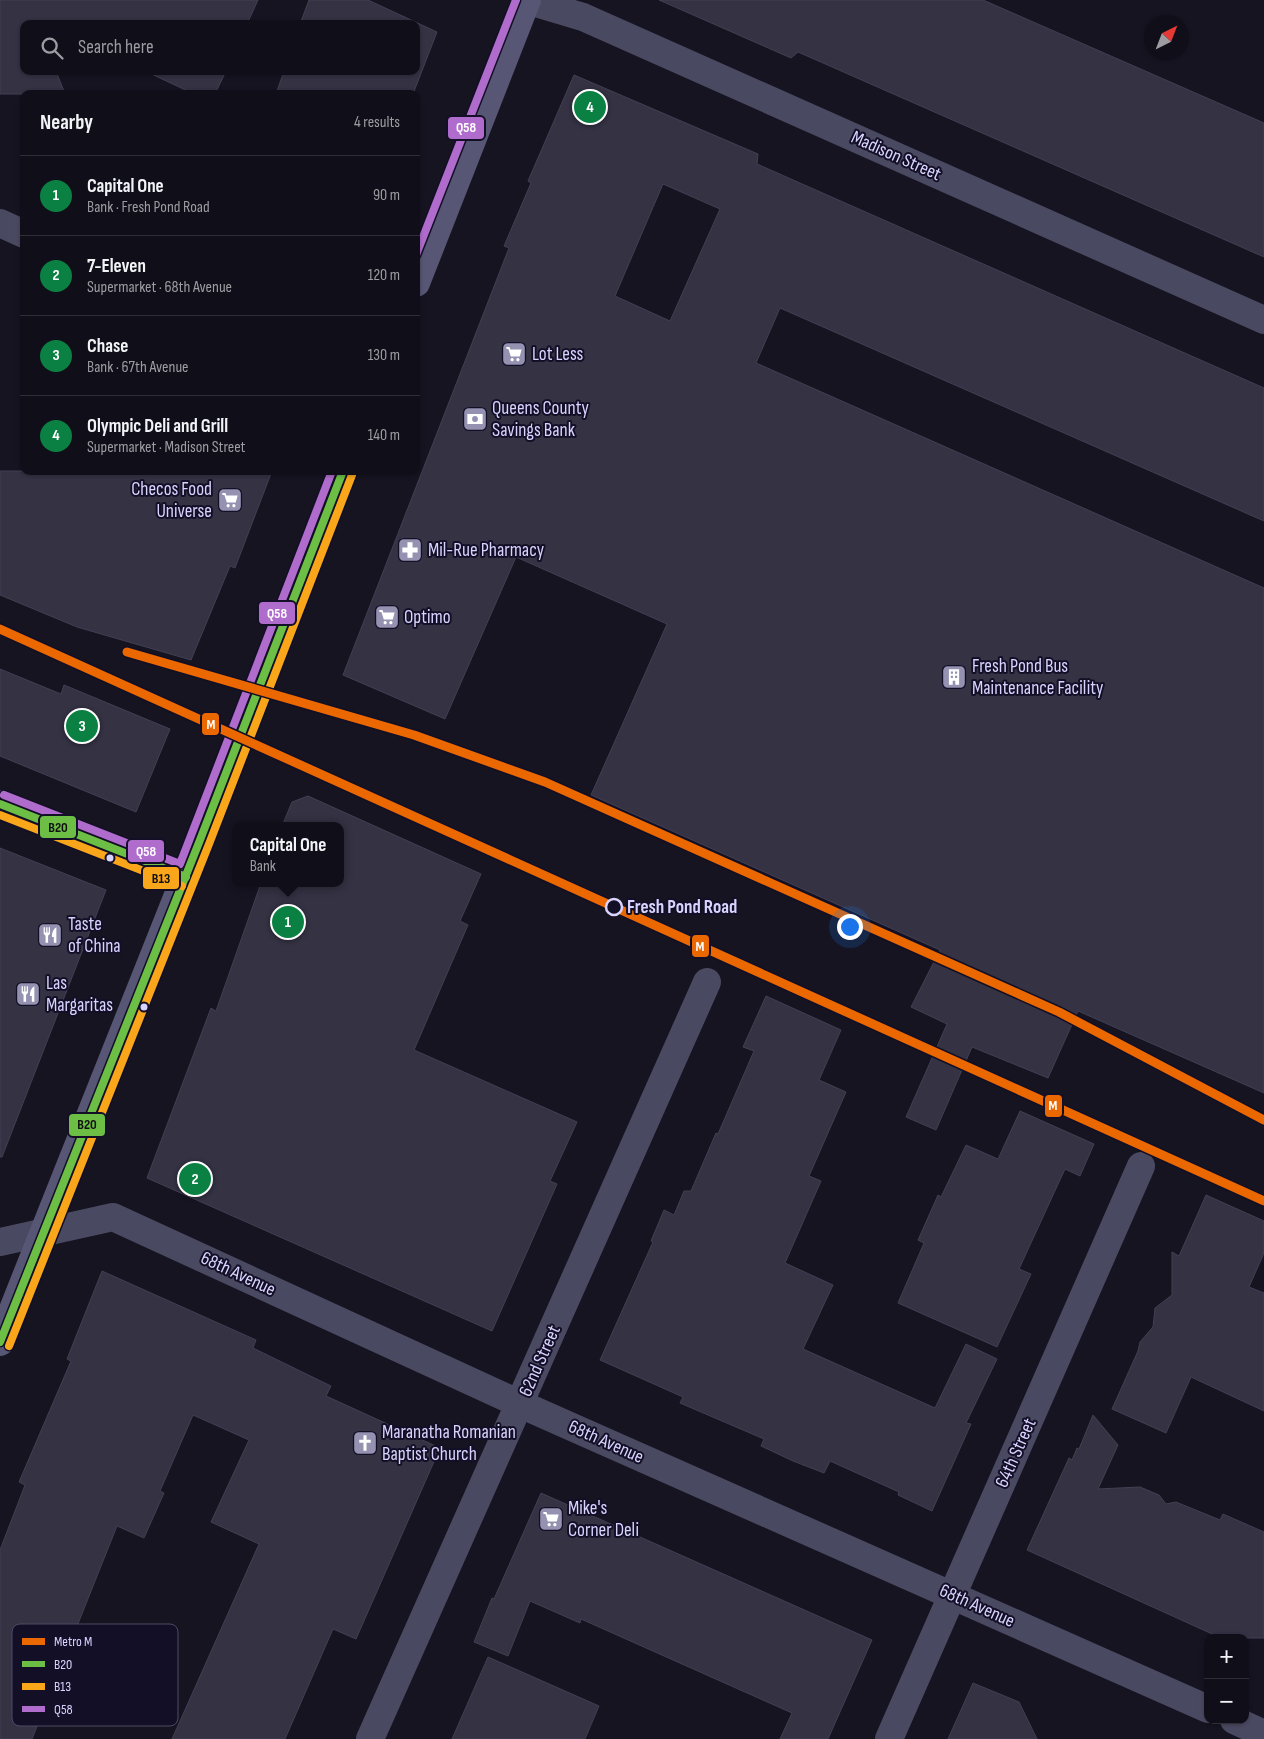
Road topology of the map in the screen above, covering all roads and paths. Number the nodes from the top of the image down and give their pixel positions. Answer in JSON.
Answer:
{"nodes":[{"id":1,"x":527,"y":0,"type":"edge"},
{"id":2,"x":0,"y":223,"type":"edge"},
{"id":3,"x":20,"y":232,"type":"edge"},
{"id":4,"x":420,"y":273,"type":"edge"},
{"id":5,"x":1264,"y":320,"type":"edge"},
{"id":6,"x":341,"y":475,"type":"edge"},
{"id":7,"x":0,"y":804,"type":"edge"},
{"id":8,"x":186,"y":877,"type":"junction"},
{"id":9,"x":707,"y":982,"type":"dead end"},
{"id":10,"x":1141,"y":1166,"type":"dead end"},
{"id":11,"x":44,"y":1231,"type":"junction"},
{"id":12,"x":0,"y":1242,"type":"edge"},
{"id":13,"x":0,"y":1342,"type":"edge"},
{"id":14,"x":520,"y":1404,"type":"junction"},
{"id":15,"x":953,"y":1596,"type":"junction"},
{"id":16,"x":1204,"y":1707,"type":"edge"},
{"id":17,"x":1243,"y":1724,"type":"edge"},
{"id":18,"x":1264,"y":1734,"type":"edge"},
{"id":19,"x":370,"y":1739,"type":"edge"},
{"id":20,"x":889,"y":1739,"type":"edge"}],
"edges":[{"from":1,"to":4,"type":"main road"},
{"from":1,"to":5,"type":"street","name":"Madison Street"},
{"from":2,"to":3,"type":"street"},
{"from":6,"to":8,"type":"main road"},
{"from":7,"to":8,"type":"street"},
{"from":8,"to":11,"type":"main road"},
{"from":9,"to":14,"type":"street","name":"62nd Street"},
{"from":10,"to":15,"type":"street","name":"64th Street"},
{"from":11,"to":12,"type":"street","name":"68th Avenue"},
{"from":11,"to":13,"type":"main road"},
{"from":11,"to":14,"type":"street","name":"68th Avenue"},
{"from":14,"to":15,"type":"street","name":"68th Avenue"},
{"from":14,"to":19,"type":"street","name":"62nd Street"},
{"from":15,"to":16,"type":"street","name":"68th Avenue"},
{"from":15,"to":20,"type":"street","name":"64th Street"},
{"from":17,"to":18,"type":"street"}]}
